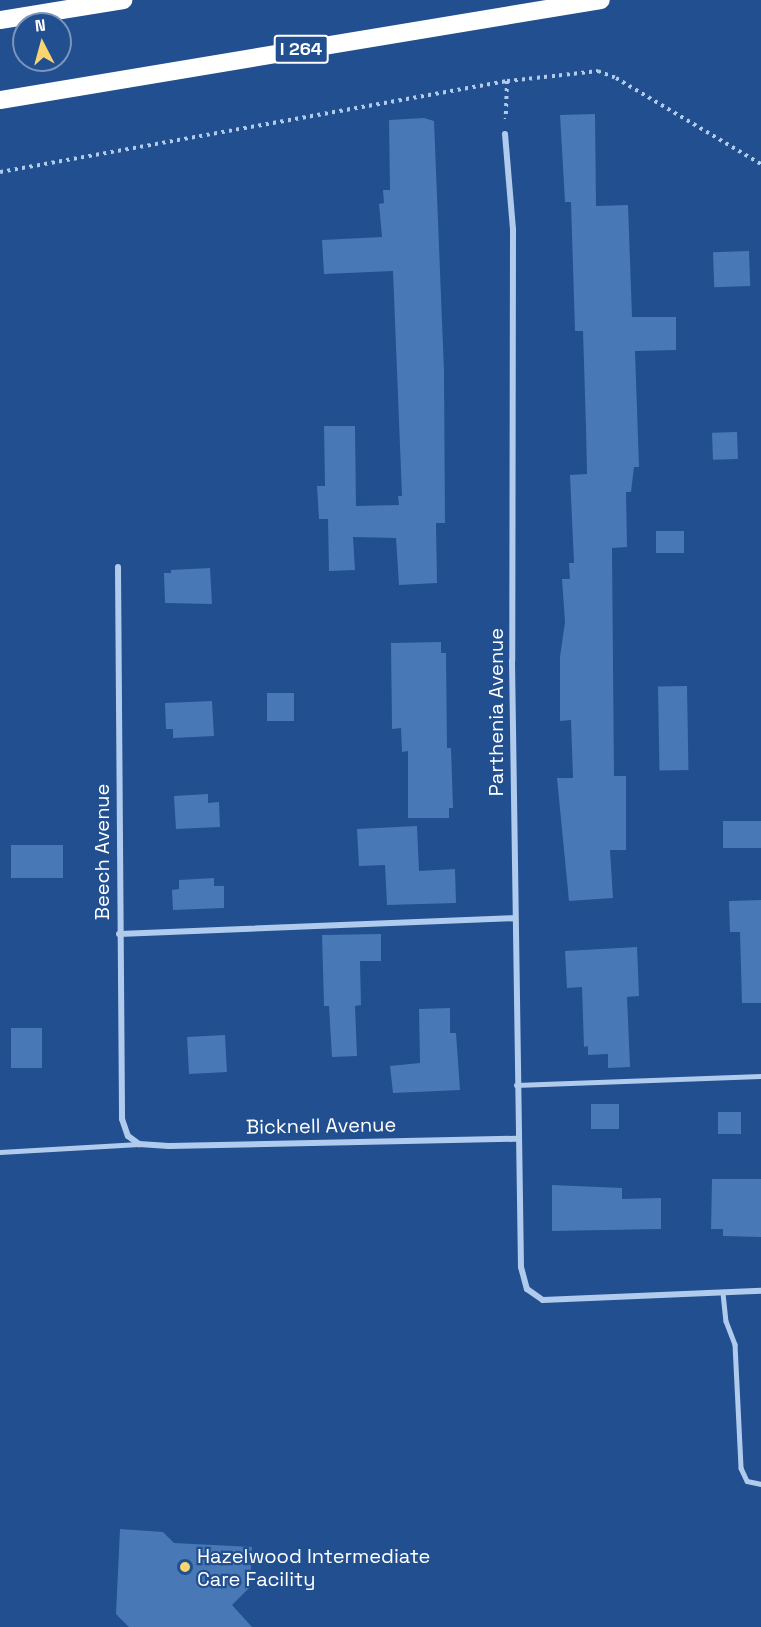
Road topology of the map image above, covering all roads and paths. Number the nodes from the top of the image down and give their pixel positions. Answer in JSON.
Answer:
{"nodes":[{"id":1,"x":123,"y":0,"type":"edge"},
{"id":2,"x":601,"y":0,"type":"edge"},
{"id":3,"x":0,"y":20,"type":"edge"},
{"id":4,"x":507,"y":81,"type":"junction"},
{"id":5,"x":0,"y":100,"type":"edge"},
{"id":6,"x":506,"y":134,"type":"joint"},
{"id":7,"x":761,"y":164,"type":"edge"},
{"id":8,"x":0,"y":172,"type":"edge"},
{"id":9,"x":117,"y":567,"type":"dead end"},
{"id":10,"x":514,"y":918,"type":"junction"},
{"id":11,"x":119,"y":934,"type":"junction"},
{"id":12,"x":761,"y":1076,"type":"edge"},
{"id":13,"x":516,"y":1085,"type":"junction"},
{"id":14,"x":516,"y":1139,"type":"junction"},
{"id":15,"x":139,"y":1144,"type":"junction"},
{"id":16,"x":0,"y":1152,"type":"edge"},
{"id":17,"x":761,"y":1291,"type":"edge"},
{"id":18,"x":723,"y":1293,"type":"junction"},
{"id":19,"x":761,"y":1484,"type":"edge"}],
"edges":[{"from":1,"to":3,"type":"highway"},
{"from":2,"to":5,"type":"highway","number":"I 264"},
{"from":4,"to":6,"type":"path"},
{"from":4,"to":7,"type":"path"},
{"from":4,"to":8,"type":"path"},
{"from":6,"to":10,"type":"street","name":"Parthenia Avenue"},
{"from":9,"to":11,"type":"street","name":"Beech Avenue"},
{"from":10,"to":11,"type":"street"},
{"from":10,"to":13,"type":"street","name":"Parthenia Avenue"},
{"from":11,"to":15,"type":"street","name":"Beech Avenue"},
{"from":12,"to":13,"type":"lane"},
{"from":13,"to":14,"type":"street","name":"Parthenia Avenue"},
{"from":14,"to":15,"type":"street","name":"Bicknell Avenue"},
{"from":14,"to":18,"type":"street","name":"Parthenia Avenue"},
{"from":15,"to":16,"type":"lane"},
{"from":17,"to":18,"type":"street"},
{"from":18,"to":19,"type":"lane"}]}
